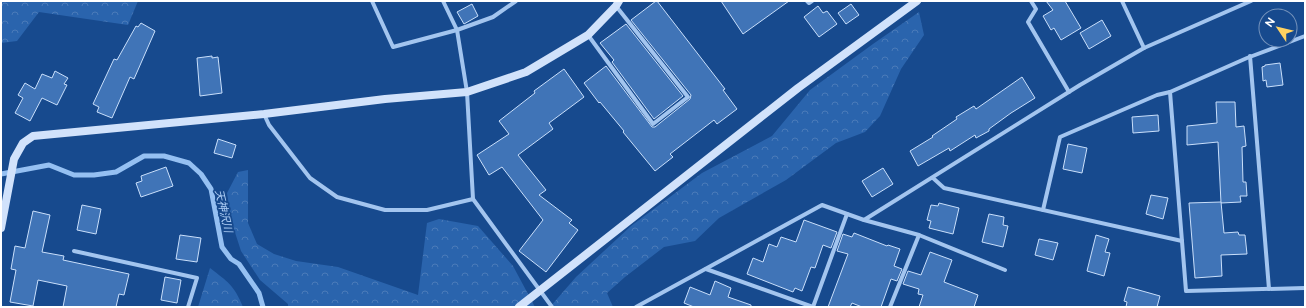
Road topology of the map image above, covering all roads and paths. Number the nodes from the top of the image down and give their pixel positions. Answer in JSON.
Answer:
{"nodes":[{"id":1,"x":372,"y":1,"type":"edge"},
{"id":2,"x":443,"y":1,"type":"edge"},
{"id":3,"x":516,"y":1,"type":"edge"},
{"id":4,"x":807,"y":1,"type":"edge"},
{"id":5,"x":812,"y":1,"type":"edge"},
{"id":6,"x":916,"y":1,"type":"edge"},
{"id":7,"x":1031,"y":1,"type":"edge"},
{"id":8,"x":1122,"y":1,"type":"edge"},
{"id":9,"x":1252,"y":1,"type":"edge"},
{"id":10,"x":618,"y":3,"type":"edge"},
{"id":11,"x":457,"y":30,"type":"junction"},
{"id":12,"x":588,"y":35,"type":"junction"},
{"id":13,"x":1305,"y":36,"type":"edge"},
{"id":14,"x":1144,"y":48,"type":"junction"},
{"id":15,"x":1250,"y":56,"type":"junction"},
{"id":16,"x":467,"y":92,"type":"junction"},
{"id":17,"x":1070,"y":92,"type":"junction"},
{"id":18,"x":1170,"y":92,"type":"junction"},
{"id":19,"x":264,"y":114,"type":"junction"},
{"id":20,"x":933,"y":178,"type":"junction"},
{"id":21,"x":473,"y":199,"type":"junction"},
{"id":22,"x":1043,"y":210,"type":"junction"},
{"id":23,"x":847,"y":214,"type":"junction"},
{"id":24,"x":864,"y":220,"type":"junction"},
{"id":25,"x":1,"y":228,"type":"edge"},
{"id":26,"x":919,"y":235,"type":"junction"},
{"id":27,"x":1182,"y":240,"type":"junction"},
{"id":28,"x":74,"y":251,"type":"dead end"},
{"id":29,"x":706,"y":268,"type":"junction"},
{"id":30,"x":1005,"y":270,"type":"dead end"},
{"id":31,"x":1305,"y":288,"type":"edge"},
{"id":32,"x":1269,"y":289,"type":"junction"},
{"id":33,"x":540,"y":290,"type":"junction"},
{"id":34,"x":188,"y":307,"type":"edge"},
{"id":35,"x":519,"y":307,"type":"edge"},
{"id":36,"x":552,"y":307,"type":"edge"},
{"id":37,"x":636,"y":307,"type":"edge"},
{"id":38,"x":813,"y":307,"type":"edge"},
{"id":39,"x":890,"y":307,"type":"edge"}],
"edges":[{"from":1,"to":11,"type":"street"},
{"from":2,"to":11,"type":"street"},
{"from":3,"to":11,"type":"street"},
{"from":4,"to":5,"type":"street"},
{"from":6,"to":33,"type":"street"},
{"from":7,"to":17,"type":"street"},
{"from":8,"to":14,"type":"street"},
{"from":9,"to":14,"type":"street"},
{"from":10,"to":12,"type":"street"},
{"from":10,"to":12,"type":"street"},
{"from":11,"to":16,"type":"street"},
{"from":12,"to":16,"type":"street"},
{"from":13,"to":15,"type":"street"},
{"from":14,"to":17,"type":"street"},
{"from":15,"to":18,"type":"street"},
{"from":15,"to":32,"type":"street"},
{"from":16,"to":19,"type":"street"},
{"from":16,"to":21,"type":"street"},
{"from":17,"to":20,"type":"street"},
{"from":18,"to":22,"type":"street"},
{"from":18,"to":27,"type":"street"},
{"from":19,"to":21,"type":"street"},
{"from":19,"to":25,"type":"street"},
{"from":20,"to":22,"type":"street"},
{"from":20,"to":24,"type":"street"},
{"from":21,"to":33,"type":"street"},
{"from":22,"to":27,"type":"street"},
{"from":23,"to":24,"type":"street"},
{"from":23,"to":29,"type":"street"},
{"from":23,"to":38,"type":"street"},
{"from":24,"to":26,"type":"street"},
{"from":26,"to":30,"type":"street"},
{"from":26,"to":39,"type":"street"},
{"from":27,"to":32,"type":"street"},
{"from":28,"to":34,"type":"street"},
{"from":29,"to":37,"type":"street"},
{"from":29,"to":38,"type":"street"},
{"from":31,"to":32,"type":"street"},
{"from":33,"to":35,"type":"street"},
{"from":33,"to":36,"type":"street"}]}
